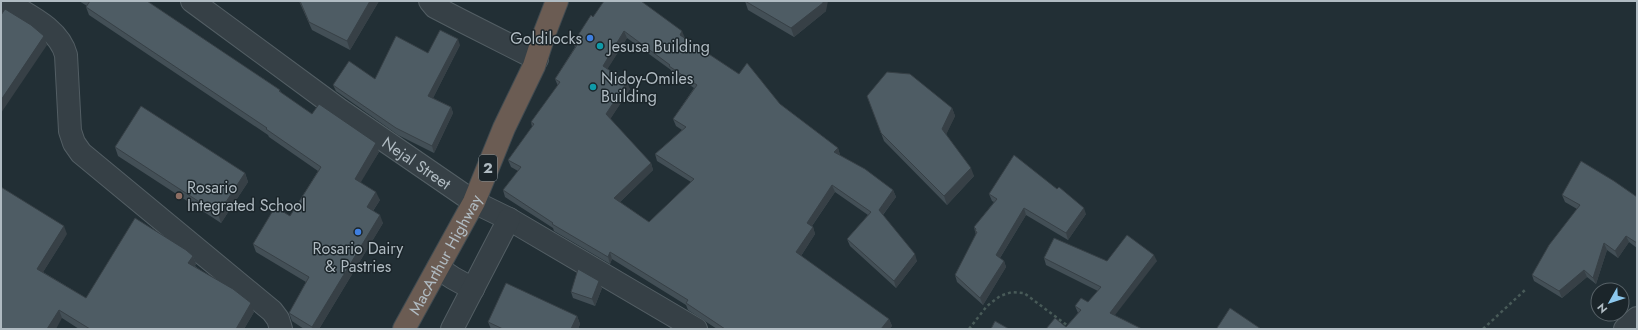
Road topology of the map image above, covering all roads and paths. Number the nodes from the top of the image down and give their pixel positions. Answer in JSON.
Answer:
{"nodes":[{"id":1,"x":5,"y":1,"type":"edge"},
{"id":2,"x":192,"y":1,"type":"edge"},
{"id":3,"x":430,"y":1,"type":"edge"},
{"id":4,"x":557,"y":1,"type":"edge"},
{"id":5,"x":536,"y":58,"type":"junction"},
{"id":6,"x":474,"y":202,"type":"junction"},
{"id":7,"x":509,"y":220,"type":"junction"},
{"id":8,"x":438,"y":268,"type":"junction"},
{"id":9,"x":473,"y":289,"type":"junction"},
{"id":10,"x":1525,"y":290,"type":"dead end"},
{"id":11,"x":1637,"y":318,"type":"edge"},
{"id":12,"x":281,"y":329,"type":"edge"},
{"id":13,"x":404,"y":329,"type":"edge"},
{"id":14,"x":452,"y":329,"type":"edge"},
{"id":15,"x":696,"y":329,"type":"edge"},
{"id":16,"x":969,"y":329,"type":"edge"},
{"id":17,"x":1072,"y":329,"type":"edge"},
{"id":18,"x":1483,"y":329,"type":"edge"},
{"id":19,"x":1625,"y":329,"type":"edge"}],
"edges":[{"from":1,"to":12,"type":"street"},
{"from":2,"to":6,"type":"street","name":"Nejal Street"},
{"from":3,"to":5,"type":"street"},
{"from":4,"to":5,"type":"highway","name":"MacArthur Highway","number":"2"},
{"from":5,"to":6,"type":"highway","name":"MacArthur Highway","number":"2"},
{"from":6,"to":7,"type":"street","name":"Nejal Street"},
{"from":6,"to":8,"type":"highway","name":"MacArthur Highway","number":"2"},
{"from":7,"to":9,"type":"street"},
{"from":7,"to":15,"type":"street","name":"Nejal Street"},
{"from":8,"to":9,"type":"street"},
{"from":8,"to":13,"type":"highway","name":"MacArthur Highway","number":"2"},
{"from":9,"to":14,"type":"street"},
{"from":10,"to":18,"type":"path"},
{"from":11,"to":19,"type":"street"},
{"from":16,"to":17,"type":"path"}]}
